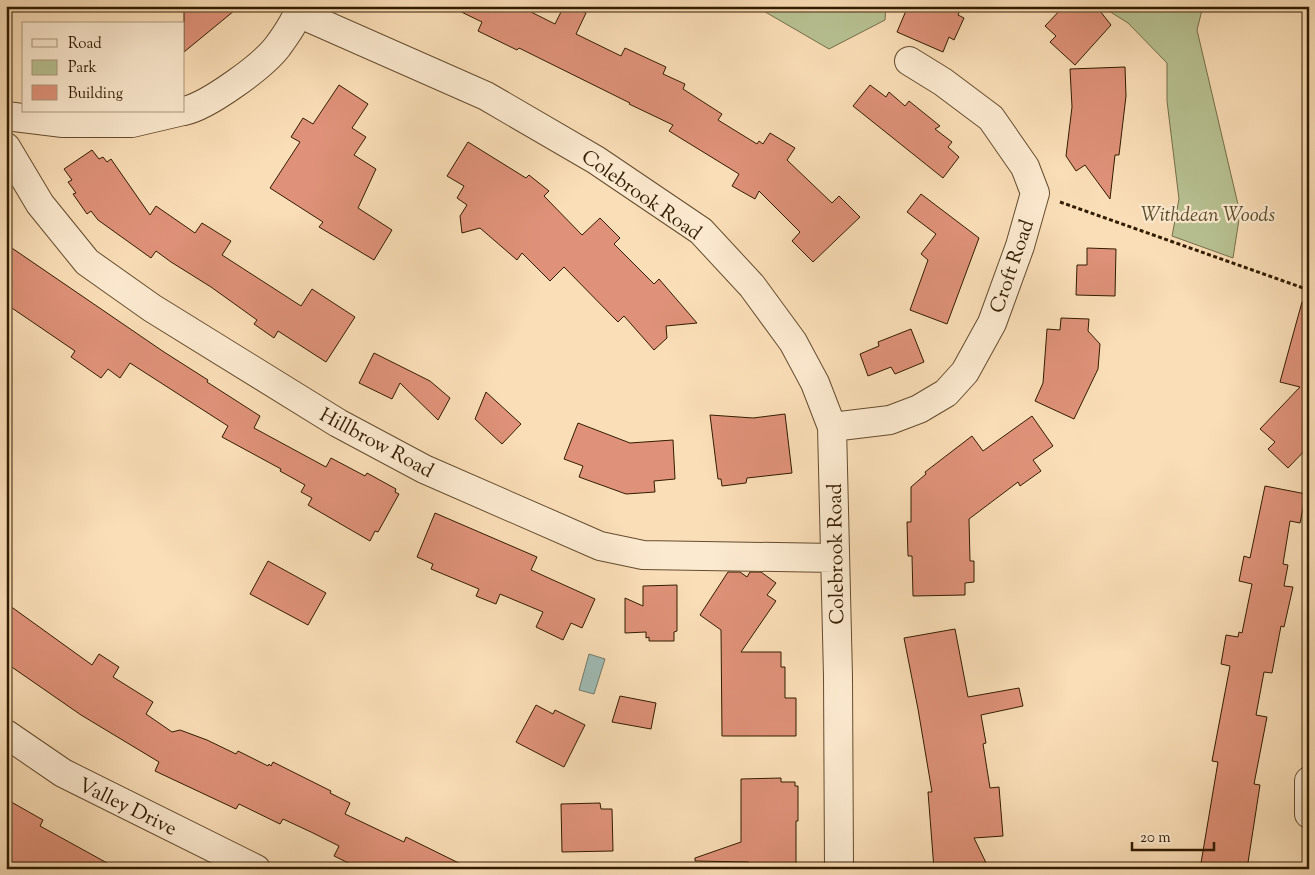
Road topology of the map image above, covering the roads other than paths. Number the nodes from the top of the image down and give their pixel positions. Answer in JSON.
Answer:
{"nodes":[{"id":1,"x":299,"y":10,"type":"edge"},
{"id":2,"x":909,"y":61,"type":"dead end"},
{"id":3,"x":185,"y":110,"type":"edge"},
{"id":4,"x":179,"y":112,"type":"edge"},
{"id":5,"x":6,"y":116,"type":"edge"},
{"id":6,"x":6,"y":147,"type":"edge"},
{"id":7,"x":832,"y":427,"type":"junction"},
{"id":8,"x":835,"y":558,"type":"junction"},
{"id":9,"x":6,"y":734,"type":"edge"},
{"id":10,"x":1309,"y":781,"type":"edge"},
{"id":11,"x":1309,"y":814,"type":"edge"},
{"id":12,"x":256,"y":869,"type":"edge"},
{"id":13,"x":839,"y":869,"type":"edge"}],
"edges":[{"from":1,"to":3,"type":"street"},
{"from":1,"to":7,"type":"street","name":"Colebrook Road"},
{"from":2,"to":7,"type":"street","name":"Croft Road"},
{"from":4,"to":5,"type":"street"},
{"from":6,"to":8,"type":"street","name":"Hillbrow Road"},
{"from":7,"to":8,"type":"street","name":"Colebrook Road"},
{"from":8,"to":13,"type":"street","name":"Colebrook Road"},
{"from":9,"to":12,"type":"street","name":"Valley Drive"},
{"from":10,"to":11,"type":"street"}]}
